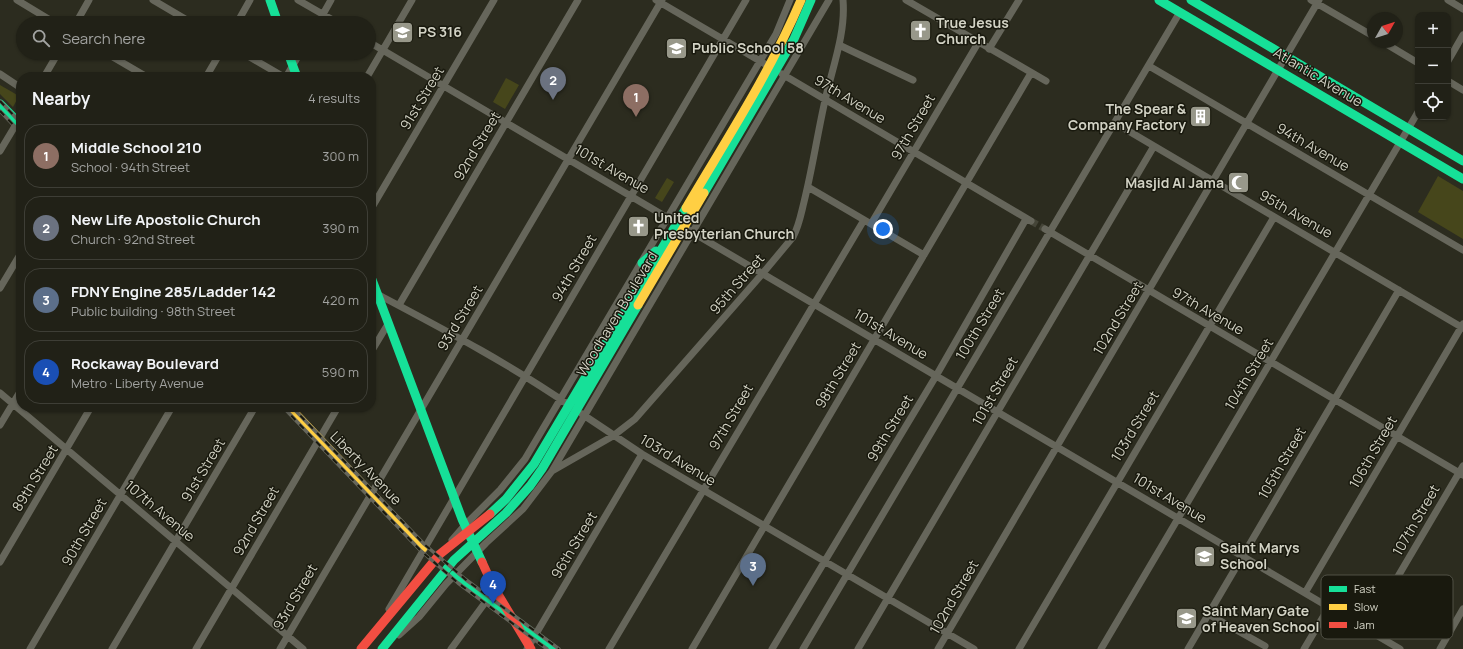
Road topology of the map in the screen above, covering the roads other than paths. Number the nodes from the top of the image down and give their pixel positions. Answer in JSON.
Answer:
{"nodes":[{"id":1,"x":16,"y":0,"type":"edge"},
{"id":2,"x":89,"y":0,"type":"edge"},
{"id":3,"x":154,"y":0,"type":"edge"},
{"id":4,"x":250,"y":0,"type":"edge"},
{"id":5,"x":270,"y":0,"type":"edge"},
{"id":6,"x":298,"y":0,"type":"edge"},
{"id":7,"x":331,"y":0,"type":"edge"},
{"id":8,"x":412,"y":0,"type":"edge"},
{"id":9,"x":494,"y":0,"type":"edge"},
{"id":10,"x":578,"y":0,"type":"edge"},
{"id":11,"x":746,"y":0,"type":"edge"},
{"id":12,"x":790,"y":0,"type":"edge"},
{"id":13,"x":801,"y":0,"type":"edge"},
{"id":14,"x":811,"y":0,"type":"edge"},
{"id":15,"x":823,"y":0,"type":"edge"},
{"id":16,"x":829,"y":0,"type":"edge"},
{"id":17,"x":843,"y":0,"type":"edge"},
{"id":18,"x":1019,"y":0,"type":"edge"},
{"id":19,"x":1159,"y":0,"type":"edge"},
{"id":20,"x":1191,"y":0,"type":"edge"},
{"id":21,"x":1448,"y":0,"type":"edge"},
{"id":22,"x":660,"y":1,"type":"edge"},
{"id":23,"x":909,"y":1,"type":"edge"},
{"id":24,"x":1316,"y":1,"type":"edge"},
{"id":25,"x":1463,"y":9,"type":"edge"},
{"id":26,"x":1180,"y":12,"type":"junction"},
{"id":27,"x":323,"y":14,"type":"junction"},
{"id":28,"x":43,"y":16,"type":"edge"},
{"id":29,"x":80,"y":16,"type":"edge"},
{"id":30,"x":180,"y":16,"type":"edge"},
{"id":31,"x":241,"y":16,"type":"edge"},
{"id":32,"x":276,"y":16,"type":"edge"},
{"id":33,"x":326,"y":16,"type":"edge"},
{"id":34,"x":819,"y":16,"type":"junction"},
{"id":35,"x":1367,"y":32,"type":"edge"},
{"id":36,"x":1463,"y":35,"type":"edge"},
{"id":37,"x":723,"y":40,"type":"junction"},
{"id":38,"x":978,"y":43,"type":"junction"},
{"id":39,"x":839,"y":45,"type":"junction"},
{"id":40,"x":376,"y":46,"type":"edge"},
{"id":41,"x":1393,"y":48,"type":"edge"},
{"id":42,"x":989,"y":49,"type":"junction"},
{"id":43,"x":383,"y":50,"type":"junction"},
{"id":44,"x":1286,"y":56,"type":"junction"},
{"id":45,"x":1451,"y":56,"type":"edge"},
{"id":46,"x":54,"y":60,"type":"edge"},
{"id":47,"x":118,"y":60,"type":"edge"},
{"id":48,"x":216,"y":60,"type":"edge"},
{"id":49,"x":255,"y":60,"type":"edge"},
{"id":50,"x":291,"y":60,"type":"edge"},
{"id":51,"x":296,"y":60,"type":"edge"},
{"id":52,"x":1415,"y":61,"type":"edge"},
{"id":53,"x":293,"y":65,"type":"junction"},
{"id":54,"x":768,"y":66,"type":"junction"},
{"id":55,"x":1149,"y":66,"type":"junction"},
{"id":56,"x":1278,"y":70,"type":"junction"},
{"id":57,"x":47,"y":72,"type":"edge"},
{"id":58,"x":138,"y":72,"type":"edge"},
{"id":59,"x":209,"y":72,"type":"edge"},
{"id":60,"x":276,"y":72,"type":"edge"},
{"id":61,"x":288,"y":72,"type":"edge"},
{"id":62,"x":295,"y":72,"type":"edge"},
{"id":63,"x":370,"y":72,"type":"edge"},
{"id":64,"x":1031,"y":73,"type":"junction"},
{"id":65,"x":0,"y":74,"type":"edge"},
{"id":66,"x":785,"y":76,"type":"junction"},
{"id":67,"x":913,"y":80,"type":"dead end"},
{"id":68,"x":1046,"y":81,"type":"dead end"},
{"id":69,"x":1451,"y":83,"type":"edge"},
{"id":70,"x":16,"y":85,"type":"edge"},
{"id":71,"x":444,"y":86,"type":"junction"},
{"id":72,"x":1463,"y":90,"type":"edge"},
{"id":73,"x":825,"y":99,"type":"junction"},
{"id":74,"x":0,"y":104,"type":"edge"},
{"id":75,"x":1415,"y":117,"type":"edge"},
{"id":76,"x":16,"y":118,"type":"edge"},
{"id":77,"x":506,"y":122,"type":"junction"},
{"id":78,"x":1115,"y":123,"type":"junction"},
{"id":79,"x":1248,"y":124,"type":"junction"},
{"id":80,"x":755,"y":126,"type":"junction"},
{"id":81,"x":16,"y":127,"type":"edge"},
{"id":82,"x":1408,"y":128,"type":"junction"},
{"id":83,"x":738,"y":136,"type":"junction"},
{"id":84,"x":1400,"y":142,"type":"junction"},
{"id":85,"x":1154,"y":146,"type":"junction"},
{"id":86,"x":0,"y":151,"type":"edge"},
{"id":87,"x":913,"y":152,"type":"junction"},
{"id":88,"x":569,"y":159,"type":"junction"},
{"id":89,"x":1463,"y":161,"type":"edge"},
{"id":90,"x":1463,"y":179,"type":"edge"},
{"id":91,"x":1214,"y":181,"type":"junction"},
{"id":92,"x":966,"y":184,"type":"junction"},
{"id":93,"x":808,"y":187,"type":"junction"},
{"id":94,"x":1369,"y":195,"type":"junction"},
{"id":95,"x":631,"y":196,"type":"junction"},
{"id":96,"x":376,"y":201,"type":"edge"},
{"id":97,"x":1274,"y":217,"type":"junction"},
{"id":98,"x":864,"y":220,"type":"junction"},
{"id":99,"x":1029,"y":220,"type":"joint"},
{"id":100,"x":681,"y":224,"type":"junction"},
{"id":101,"x":871,"y":224,"type":"junction"},
{"id":102,"x":1047,"y":230,"type":"junction"},
{"id":103,"x":663,"y":246,"type":"junction"},
{"id":104,"x":1463,"y":250,"type":"edge"},
{"id":105,"x":1335,"y":253,"type":"junction"},
{"id":106,"x":924,"y":255,"type":"junction"},
{"id":107,"x":1090,"y":255,"type":"junction"},
{"id":108,"x":16,"y":261,"type":"edge"},
{"id":109,"x":642,"y":263,"type":"junction"},
{"id":110,"x":763,"y":273,"type":"junction"},
{"id":111,"x":0,"y":288,"type":"edge"},
{"id":112,"x":1399,"y":290,"type":"junction"},
{"id":113,"x":1149,"y":291,"type":"junction"},
{"id":114,"x":376,"y":293,"type":"edge"},
{"id":115,"x":376,"y":297,"type":"edge"},
{"id":116,"x":813,"y":303,"type":"junction"},
{"id":117,"x":398,"y":305,"type":"junction"},
{"id":118,"x":388,"y":324,"type":"junction"},
{"id":119,"x":1209,"y":326,"type":"junction"},
{"id":120,"x":1462,"y":326,"type":"edge"},
{"id":121,"x":462,"y":339,"type":"junction"},
{"id":122,"x":874,"y":339,"type":"junction"},
{"id":123,"x":376,"y":344,"type":"edge"},
{"id":124,"x":1270,"y":362,"type":"junction"},
{"id":125,"x":525,"y":376,"type":"junction"},
{"id":126,"x":936,"y":376,"type":"junction"},
{"id":127,"x":958,"y":388,"type":"junction"},
{"id":128,"x":0,"y":393,"type":"edge"},
{"id":129,"x":16,"y":399,"type":"edge"},
{"id":130,"x":1334,"y":400,"type":"junction"},
{"id":131,"x":13,"y":404,"type":"junction"},
{"id":132,"x":569,"y":405,"type":"junction"},
{"id":133,"x":16,"y":406,"type":"edge"},
{"id":134,"x":420,"y":411,"type":"junction"},
{"id":135,"x":23,"y":412,"type":"edge"},
{"id":136,"x":89,"y":412,"type":"edge"},
{"id":137,"x":169,"y":412,"type":"edge"},
{"id":138,"x":252,"y":412,"type":"edge"},
{"id":139,"x":294,"y":412,"type":"edge"},
{"id":140,"x":335,"y":412,"type":"edge"},
{"id":141,"x":998,"y":412,"type":"junction"},
{"id":142,"x":584,"y":416,"type":"junction"},
{"id":143,"x":0,"y":425,"type":"edge"},
{"id":144,"x":613,"y":436,"type":"junction"},
{"id":145,"x":1397,"y":436,"type":"junction"},
{"id":146,"x":319,"y":439,"type":"junction"},
{"id":147,"x":1057,"y":447,"type":"junction"},
{"id":148,"x":67,"y":449,"type":"junction"},
{"id":149,"x":642,"y":454,"type":"junction"},
{"id":150,"x":1463,"y":466,"type":"edge"},
{"id":151,"x":552,"y":471,"type":"junction"},
{"id":152,"x":1461,"y":474,"type":"edge"},
{"id":153,"x":1117,"y":482,"type":"junction"},
{"id":154,"x":703,"y":490,"type":"junction"},
{"id":155,"x":371,"y":494,"type":"junction"},
{"id":156,"x":121,"y":495,"type":"junction"},
{"id":157,"x":454,"y":497,"type":"junction"},
{"id":158,"x":1178,"y":518,"type":"junction"},
{"id":159,"x":764,"y":526,"type":"junction"},
{"id":160,"x":467,"y":529,"type":"junction"},
{"id":161,"x":175,"y":541,"type":"junction"},
{"id":162,"x":472,"y":542,"type":"junction"},
{"id":163,"x":423,"y":548,"type":"junction"},
{"id":164,"x":477,"y":553,"type":"junction"},
{"id":165,"x":1242,"y":556,"type":"junction"},
{"id":166,"x":438,"y":557,"type":"junction"},
{"id":167,"x":825,"y":561,"type":"junction"},
{"id":168,"x":0,"y":562,"type":"edge"},
{"id":169,"x":450,"y":572,"type":"junction"},
{"id":170,"x":847,"y":575,"type":"junction"},
{"id":171,"x":1400,"y":575,"type":"edge"},
{"id":172,"x":232,"y":589,"type":"junction"},
{"id":173,"x":1305,"y":593,"type":"junction"},
{"id":174,"x":888,"y":598,"type":"junction"},
{"id":175,"x":487,"y":600,"type":"junction"},
{"id":176,"x":1321,"y":602,"type":"edge"},
{"id":177,"x":1463,"y":609,"type":"edge"},
{"id":178,"x":1208,"y":614,"type":"junction"},
{"id":179,"x":512,"y":618,"type":"junction"},
{"id":180,"x":1321,"y":620,"type":"edge"},
{"id":181,"x":1453,"y":626,"type":"edge"},
{"id":182,"x":948,"y":634,"type":"junction"},
{"id":183,"x":374,"y":635,"type":"junction"},
{"id":184,"x":536,"y":635,"type":"junction"},
{"id":185,"x":287,"y":636,"type":"junction"},
{"id":186,"x":1378,"y":639,"type":"edge"},
{"id":187,"x":1446,"y":639,"type":"edge"},
{"id":188,"x":1264,"y":646,"type":"dead end"},
{"id":189,"x":1387,"y":646,"type":"edge"},
{"id":190,"x":529,"y":648,"type":"edge"},
{"id":191,"x":30,"y":649,"type":"edge"},
{"id":192,"x":112,"y":649,"type":"edge"},
{"id":193,"x":196,"y":649,"type":"edge"},
{"id":194,"x":280,"y":649,"type":"edge"},
{"id":195,"x":303,"y":649,"type":"edge"},
{"id":196,"x":361,"y":649,"type":"edge"},
{"id":197,"x":383,"y":649,"type":"edge"},
{"id":198,"x":451,"y":649,"type":"edge"},
{"id":199,"x":554,"y":649,"type":"edge"},
{"id":200,"x":609,"y":649,"type":"edge"},
{"id":201,"x":692,"y":649,"type":"edge"},
{"id":202,"x":772,"y":649,"type":"edge"},
{"id":203,"x":803,"y":649,"type":"edge"},
{"id":204,"x":858,"y":649,"type":"edge"},
{"id":205,"x":938,"y":649,"type":"edge"},
{"id":206,"x":974,"y":649,"type":"edge"},
{"id":207,"x":1019,"y":649,"type":"edge"},
{"id":208,"x":1101,"y":649,"type":"edge"},
{"id":209,"x":1188,"y":649,"type":"edge"},
{"id":210,"x":1304,"y":649,"type":"edge"},
{"id":211,"x":1400,"y":649,"type":"edge"},
{"id":212,"x":1440,"y":649,"type":"edge"}],
"edges":[{"from":1,"to":28,"type":"street"},
{"from":2,"to":29,"type":"street"},
{"from":3,"to":30,"type":"street"},
{"from":4,"to":31,"type":"street"},
{"from":5,"to":32,"type":"main road"},
{"from":6,"to":27,"type":"street"},
{"from":7,"to":27,"type":"street"},
{"from":8,"to":43,"type":"street"},
{"from":9,"to":71,"type":"street","name":"91st Street"},
{"from":10,"to":77,"type":"street","name":"92nd Street"},
{"from":11,"to":37,"type":"street","name":"94th Street"},
{"from":12,"to":54,"type":"street","name":"Woodhaven Boulevard"},
{"from":13,"to":54,"type":"main road","name":"Woodhaven Boulevard"},
{"from":14,"to":54,"type":"main road","name":"Woodhaven Boulevard"},
{"from":15,"to":34,"type":"street","name":"Woodhaven Boulevard"},
{"from":16,"to":34,"type":"street","name":"Woodhaven Boulevard"},
{"from":17,"to":39,"type":"street","name":"95th Street"},
{"from":18,"to":42,"type":"street"},
{"from":19,"to":26,"type":"main road","name":"Atlantic Avenue"},
{"from":20,"to":44,"type":"main road","name":"Atlantic Avenue"},
{"from":21,"to":25,"type":"street"},
{"from":22,"to":37,"type":"street","name":"97th Avenue"},
{"from":22,"to":88,"type":"street","name":"93rd Street"},
{"from":23,"to":38,"type":"street"},
{"from":24,"to":35,"type":"street"},
{"from":24,"to":44,"type":"street","name":"102nd Street"},
{"from":26,"to":55,"type":"street","name":"100th Street"},
{"from":26,"to":56,"type":"main road","name":"Atlantic Avenue"},
{"from":27,"to":33,"type":"street"},
{"from":34,"to":66,"type":"street","name":"Woodhaven Boulevard"},
{"from":36,"to":45,"type":"street"},
{"from":37,"to":54,"type":"street","name":"97th Avenue"},
{"from":37,"to":95,"type":"street","name":"94th Street"},
{"from":38,"to":42,"type":"street"},
{"from":38,"to":87,"type":"street","name":"97th Street"},
{"from":39,"to":67,"type":"street"},
{"from":39,"to":73,"type":"street","name":"95th Street"},
{"from":40,"to":43,"type":"street","name":"101st Avenue"},
{"from":41,"to":52,"type":"street"},
{"from":42,"to":64,"type":"street"},
{"from":43,"to":63,"type":"street"},
{"from":43,"to":71,"type":"street","name":"101st Avenue"},
{"from":44,"to":56,"type":"street","name":"102nd Street"},
{"from":44,"to":82,"type":"main road","name":"Atlantic Avenue"},
{"from":46,"to":57,"type":"street"},
{"from":47,"to":58,"type":"street"},
{"from":48,"to":59,"type":"street"},
{"from":49,"to":60,"type":"street"},
{"from":50,"to":53,"type":"main road"},
{"from":51,"to":53,"type":"street"},
{"from":53,"to":61,"type":"street"},
{"from":53,"to":62,"type":"main road"},
{"from":54,"to":66,"type":"street","name":"97th Avenue"},
{"from":54,"to":83,"type":"main road","name":"Woodhaven Boulevard"},
{"from":54,"to":100,"type":"main road","name":"Woodhaven Boulevard"},
{"from":55,"to":78,"type":"street","name":"100th Street"},
{"from":55,"to":79,"type":"street","name":"94th Avenue"},
{"from":56,"to":79,"type":"street","name":"102nd Street"},
{"from":56,"to":84,"type":"main road","name":"Atlantic Avenue"},
{"from":64,"to":68,"type":"street"},
{"from":64,"to":92,"type":"street","name":"98th Street"},
{"from":65,"to":70,"type":"street"},
{"from":66,"to":73,"type":"street","name":"97th Avenue"},
{"from":66,"to":80,"type":"street","name":"Woodhaven Boulevard"},
{"from":69,"to":72,"type":"street"},
{"from":71,"to":77,"type":"street","name":"101st Avenue"},
{"from":71,"to":96,"type":"street","name":"91st Street"},
{"from":73,"to":87,"type":"street","name":"97th Avenue"},
{"from":73,"to":93,"type":"street","name":"95th Street"},
{"from":74,"to":76,"type":"main road"},
{"from":75,"to":82,"type":"street","name":"104th Street"},
{"from":77,"to":88,"type":"street","name":"101st Avenue"},
{"from":77,"to":117,"type":"street","name":"92nd Street"},
{"from":78,"to":85,"type":"street","name":"95th Avenue"},
{"from":78,"to":102,"type":"street","name":"100th Street"},
{"from":79,"to":91,"type":"street","name":"102nd Street"},
{"from":79,"to":94,"type":"street","name":"94th Avenue"},
{"from":80,"to":83,"type":"main road"},
{"from":80,"to":100,"type":"street","name":"Woodhaven Boulevard"},
{"from":81,"to":86,"type":"street"},
{"from":82,"to":84,"type":"street","name":"104th Street"},
{"from":82,"to":89,"type":"main road","name":"Atlantic Avenue"},
{"from":83,"to":100,"type":"main road","name":"Woodhaven Boulevard"},
{"from":84,"to":90,"type":"main road","name":"Atlantic Avenue"},
{"from":84,"to":94,"type":"street","name":"104th Street"},
{"from":85,"to":91,"type":"street","name":"95th Avenue"},
{"from":85,"to":107,"type":"street","name":"101st Street"},
{"from":87,"to":92,"type":"street","name":"97th Avenue"},
{"from":87,"to":101,"type":"street","name":"97th Street"},
{"from":88,"to":95,"type":"street","name":"101st Avenue"},
{"from":88,"to":121,"type":"street","name":"93rd Street"},
{"from":91,"to":97,"type":"street","name":"95th Avenue"},
{"from":91,"to":113,"type":"street","name":"102nd Street"},
{"from":92,"to":99,"type":"street","name":"97th Avenue"},
{"from":92,"to":106,"type":"street","name":"98th Street"},
{"from":93,"to":98,"type":"street"},
{"from":93,"to":110,"type":"street","name":"95th Street"},
{"from":94,"to":104,"type":"street","name":"94th Avenue"},
{"from":94,"to":105,"type":"street","name":"104th Street"},
{"from":95,"to":100,"type":"street","name":"101st Avenue"},
{"from":95,"to":125,"type":"street","name":"94th Street"},
{"from":97,"to":105,"type":"street","name":"95th Avenue"},
{"from":97,"to":119,"type":"street","name":"103rd Street"},
{"from":98,"to":101,"type":"street"},
{"from":98,"to":116,"type":"street","name":"97th Street"},
{"from":99,"to":126,"type":"street","name":"99th Street"},
{"from":100,"to":103,"type":"main road","name":"Woodhaven Boulevard"},
{"from":100,"to":109,"type":"street","name":"Woodhaven Boulevard"},
{"from":100,"to":110,"type":"street","name":"101st Avenue"},
{"from":100,"to":132,"type":"main road","name":"Woodhaven Boulevard"},
{"from":100,"to":142,"type":"street","name":"Woodhaven Boulevard"},
{"from":101,"to":106,"type":"street"},
{"from":102,"to":107,"type":"street","name":"97th Avenue"},
{"from":102,"to":127,"type":"street","name":"100th Street"},
{"from":103,"to":109,"type":"main road"},
{"from":103,"to":132,"type":"main road","name":"Woodhaven Boulevard"},
{"from":105,"to":112,"type":"street","name":"95th Avenue"},
{"from":105,"to":124,"type":"street","name":"104th Street"},
{"from":106,"to":122,"type":"street","name":"98th Street"},
{"from":107,"to":113,"type":"street","name":"97th Avenue"},
{"from":107,"to":141,"type":"street","name":"101st Street"},
{"from":108,"to":111,"type":"street"},
{"from":109,"to":132,"type":"street","name":"Woodhaven Boulevard"},
{"from":110,"to":116,"type":"street","name":"101st Avenue"},
{"from":110,"to":144,"type":"street","name":"95th Street"},
{"from":112,"to":120,"type":"street","name":"95th Avenue"},
{"from":112,"to":130,"type":"street","name":"105th Street"},
{"from":113,"to":119,"type":"street","name":"97th Avenue"},
{"from":113,"to":147,"type":"street","name":"102nd Street"},
{"from":114,"to":117,"type":"street","name":"103rd Avenue"},
{"from":115,"to":118,"type":"main road"},
{"from":116,"to":122,"type":"street","name":"101st Avenue"},
{"from":116,"to":154,"type":"street","name":"97th Street"},
{"from":117,"to":121,"type":"street","name":"103rd Avenue"},
{"from":118,"to":123,"type":"street"},
{"from":118,"to":134,"type":"main road"},
{"from":119,"to":124,"type":"street","name":"97th Avenue"},
{"from":119,"to":153,"type":"street","name":"103rd Street"},
{"from":120,"to":145,"type":"street","name":"106th Street"},
{"from":121,"to":125,"type":"street","name":"103rd Avenue"},
{"from":121,"to":134,"type":"street","name":"93rd Street"},
{"from":122,"to":126,"type":"street","name":"101st Avenue"},
{"from":122,"to":159,"type":"street","name":"98th Street"},
{"from":124,"to":130,"type":"street","name":"97th Avenue"},
{"from":124,"to":158,"type":"street","name":"104th Street"},
{"from":125,"to":132,"type":"street","name":"103rd Avenue"},
{"from":125,"to":157,"type":"street","name":"94th Street"},
{"from":126,"to":127,"type":"street","name":"101st Avenue"},
{"from":126,"to":167,"type":"street","name":"99th Street"},
{"from":127,"to":141,"type":"street","name":"101st Avenue"},
{"from":127,"to":170,"type":"street","name":"100th Street"},
{"from":128,"to":131,"type":"street","name":"107th Avenue"},
{"from":129,"to":131,"type":"street"},
{"from":130,"to":145,"type":"street","name":"97th Avenue"},
{"from":130,"to":165,"type":"street","name":"105th Street"},
{"from":131,"to":133,"type":"street","name":"107th Avenue"},
{"from":131,"to":143,"type":"street"},
{"from":132,"to":142,"type":"street","name":"103rd Avenue"},
{"from":132,"to":160,"type":"main road","name":"Woodhaven Boulevard"},
{"from":132,"to":162,"type":"main road","name":"Woodhaven Boulevard"},
{"from":134,"to":155,"type":"street","name":"93rd Street"},
{"from":134,"to":157,"type":"main road"},
{"from":135,"to":148,"type":"street","name":"107th Avenue"},
{"from":136,"to":148,"type":"street","name":"89th Street"},
{"from":137,"to":156,"type":"street","name":"90th Street"},
{"from":138,"to":161,"type":"street","name":"91st Street"},
{"from":139,"to":146,"type":"main road","name":"Liberty Avenue"},
{"from":140,"to":146,"type":"street","name":"92nd Street"},
{"from":141,"to":147,"type":"street","name":"101st Avenue"},
{"from":141,"to":174,"type":"street","name":"101st Street"},
{"from":142,"to":144,"type":"street","name":"103rd Avenue"},
{"from":142,"to":151,"type":"street","name":"Woodhaven Boulevard"},
{"from":144,"to":149,"type":"street","name":"103rd Avenue"},
{"from":144,"to":151,"type":"street","name":"95th Street"},
{"from":145,"to":152,"type":"street","name":"97th Avenue"},
{"from":145,"to":173,"type":"street","name":"106th Street"},
{"from":146,"to":155,"type":"main road","name":"Liberty Avenue"},
{"from":146,"to":172,"type":"street","name":"92nd Street"},
{"from":147,"to":153,"type":"street","name":"101st Avenue"},
{"from":147,"to":182,"type":"street","name":"102nd Street"},
{"from":148,"to":156,"type":"street","name":"107th Avenue"},
{"from":148,"to":168,"type":"street","name":"89th Street"},
{"from":149,"to":154,"type":"street","name":"103rd Avenue"},
{"from":149,"to":184,"type":"street","name":"96th Street"},
{"from":150,"to":152,"type":"street","name":"107th Street"},
{"from":151,"to":164,"type":"street","name":"Woodhaven Boulevard"},
{"from":152,"to":171,"type":"street","name":"107th Street"},
{"from":153,"to":158,"type":"street","name":"101st Avenue"},
{"from":153,"to":207,"type":"street","name":"103rd Street"},
{"from":154,"to":159,"type":"street","name":"103rd Avenue"},
{"from":154,"to":200,"type":"street","name":"97th Street"},
{"from":155,"to":163,"type":"main road","name":"Liberty Avenue"},
{"from":155,"to":185,"type":"street","name":"93rd Street"},
{"from":156,"to":161,"type":"street","name":"107th Avenue"},
{"from":156,"to":191,"type":"street","name":"90th Street"},
{"from":157,"to":160,"type":"main road"},
{"from":157,"to":163,"type":"street","name":"94th Street"},
{"from":158,"to":165,"type":"street","name":"101st Avenue"},
{"from":158,"to":208,"type":"street","name":"104th Street"},
{"from":159,"to":167,"type":"street","name":"103rd Avenue"},
{"from":159,"to":201,"type":"street","name":"98th Street"},
{"from":160,"to":162,"type":"main road"},
{"from":160,"to":166,"type":"main road","name":"Woodhaven Boulevard"},
{"from":161,"to":172,"type":"street","name":"107th Avenue"},
{"from":161,"to":192,"type":"street","name":"91st Street"},
{"from":162,"to":164,"type":"main road"},
{"from":162,"to":169,"type":"main road","name":"Woodhaven Boulevard"},
{"from":163,"to":183,"type":"street","name":"94th Street"},
{"from":164,"to":169,"type":"street","name":"Woodhaven Boulevard"},
{"from":164,"to":179,"type":"main road"},
{"from":165,"to":173,"type":"street","name":"101st Avenue"},
{"from":165,"to":178,"type":"street","name":"105th Street"},
{"from":166,"to":169,"type":"street"},
{"from":166,"to":183,"type":"main road","name":"Woodhaven Boulevard"},
{"from":167,"to":170,"type":"street","name":"103rd Avenue"},
{"from":167,"to":202,"type":"street","name":"99th Street"},
{"from":169,"to":175,"type":"main road"},
{"from":169,"to":197,"type":"main road","name":"Woodhaven Boulevard"},
{"from":170,"to":174,"type":"street","name":"103rd Avenue"},
{"from":170,"to":203,"type":"street","name":"100th Street"},
{"from":172,"to":185,"type":"street","name":"107th Avenue"},
{"from":172,"to":193,"type":"street","name":"92nd Street"},
{"from":173,"to":176,"type":"street","name":"101st Avenue"},
{"from":174,"to":182,"type":"street","name":"103rd Avenue"},
{"from":174,"to":204,"type":"street","name":"101st Street"},
{"from":175,"to":179,"type":"main road"},
{"from":175,"to":198,"type":"street"},
{"from":177,"to":181,"type":"street"},
{"from":178,"to":188,"type":"street"},
{"from":178,"to":209,"type":"street","name":"105th Street"},
{"from":179,"to":184,"type":"main road"},
{"from":179,"to":190,"type":"main road"},
{"from":180,"to":210,"type":"street"},
{"from":182,"to":205,"type":"street","name":"102nd Street"},
{"from":182,"to":206,"type":"street","name":"103rd Avenue"},
{"from":183,"to":196,"type":"main road","name":"Woodhaven Boulevard"},
{"from":184,"to":190,"type":"street","name":"96th Street"},
{"from":184,"to":199,"type":"main road"},
{"from":185,"to":194,"type":"street","name":"93rd Street"},
{"from":185,"to":195,"type":"street","name":"107th Avenue"},
{"from":186,"to":189,"type":"street","name":"101st Avenue"},
{"from":187,"to":212,"type":"street"},
{"from":189,"to":211,"type":"street","name":"101st Avenue"}]}
